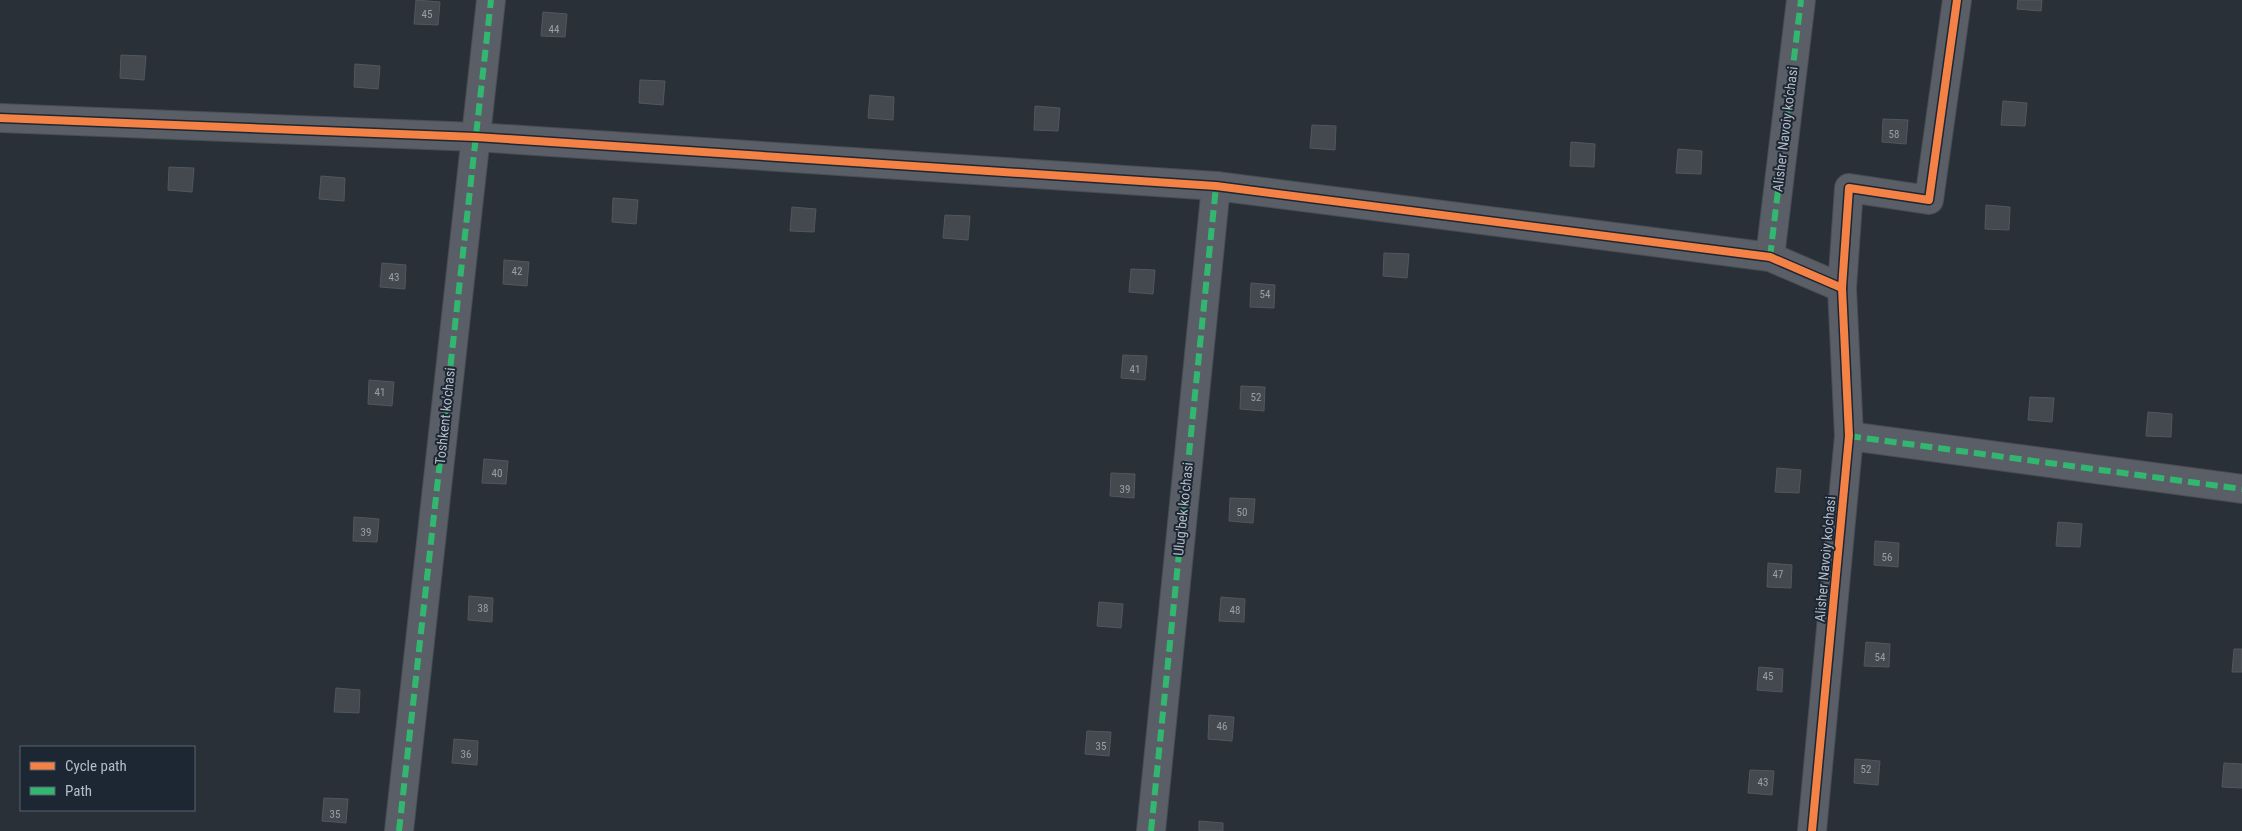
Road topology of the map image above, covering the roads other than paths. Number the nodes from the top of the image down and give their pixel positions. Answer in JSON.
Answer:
{"nodes":[{"id":1,"x":490,"y":0,"type":"edge"},
{"id":2,"x":1801,"y":0,"type":"edge"},
{"id":3,"x":1957,"y":0,"type":"edge"},
{"id":4,"x":0,"y":118,"type":"edge"},
{"id":5,"x":476,"y":137,"type":"junction"},
{"id":6,"x":1216,"y":186,"type":"junction"},
{"id":7,"x":1770,"y":257,"type":"junction"},
{"id":8,"x":1842,"y":288,"type":"junction"},
{"id":9,"x":1849,"y":436,"type":"junction"},
{"id":10,"x":2242,"y":489,"type":"edge"},
{"id":11,"x":399,"y":831,"type":"edge"},
{"id":12,"x":1151,"y":831,"type":"edge"},
{"id":13,"x":1812,"y":831,"type":"edge"}],
"edges":[{"from":1,"to":5,"type":"street","name":"Toshkent ko'chasi"},
{"from":2,"to":7,"type":"street","name":"Alisher Navoiy ko'chasi"},
{"from":3,"to":8,"type":"street","name":"Alisher Navoiy ko'chasi"},
{"from":4,"to":5,"type":"street"},
{"from":5,"to":6,"type":"street"},
{"from":5,"to":11,"type":"street","name":"Toshkent ko'chasi"},
{"from":6,"to":7,"type":"street"},
{"from":6,"to":12,"type":"street","name":"Ulug'bek ko'chasi"},
{"from":7,"to":8,"type":"street"},
{"from":8,"to":9,"type":"street","name":"Alisher Navoiy ko'chasi"},
{"from":9,"to":10,"type":"street"},
{"from":9,"to":13,"type":"street","name":"Alisher Navoiy ko'chasi"}]}
